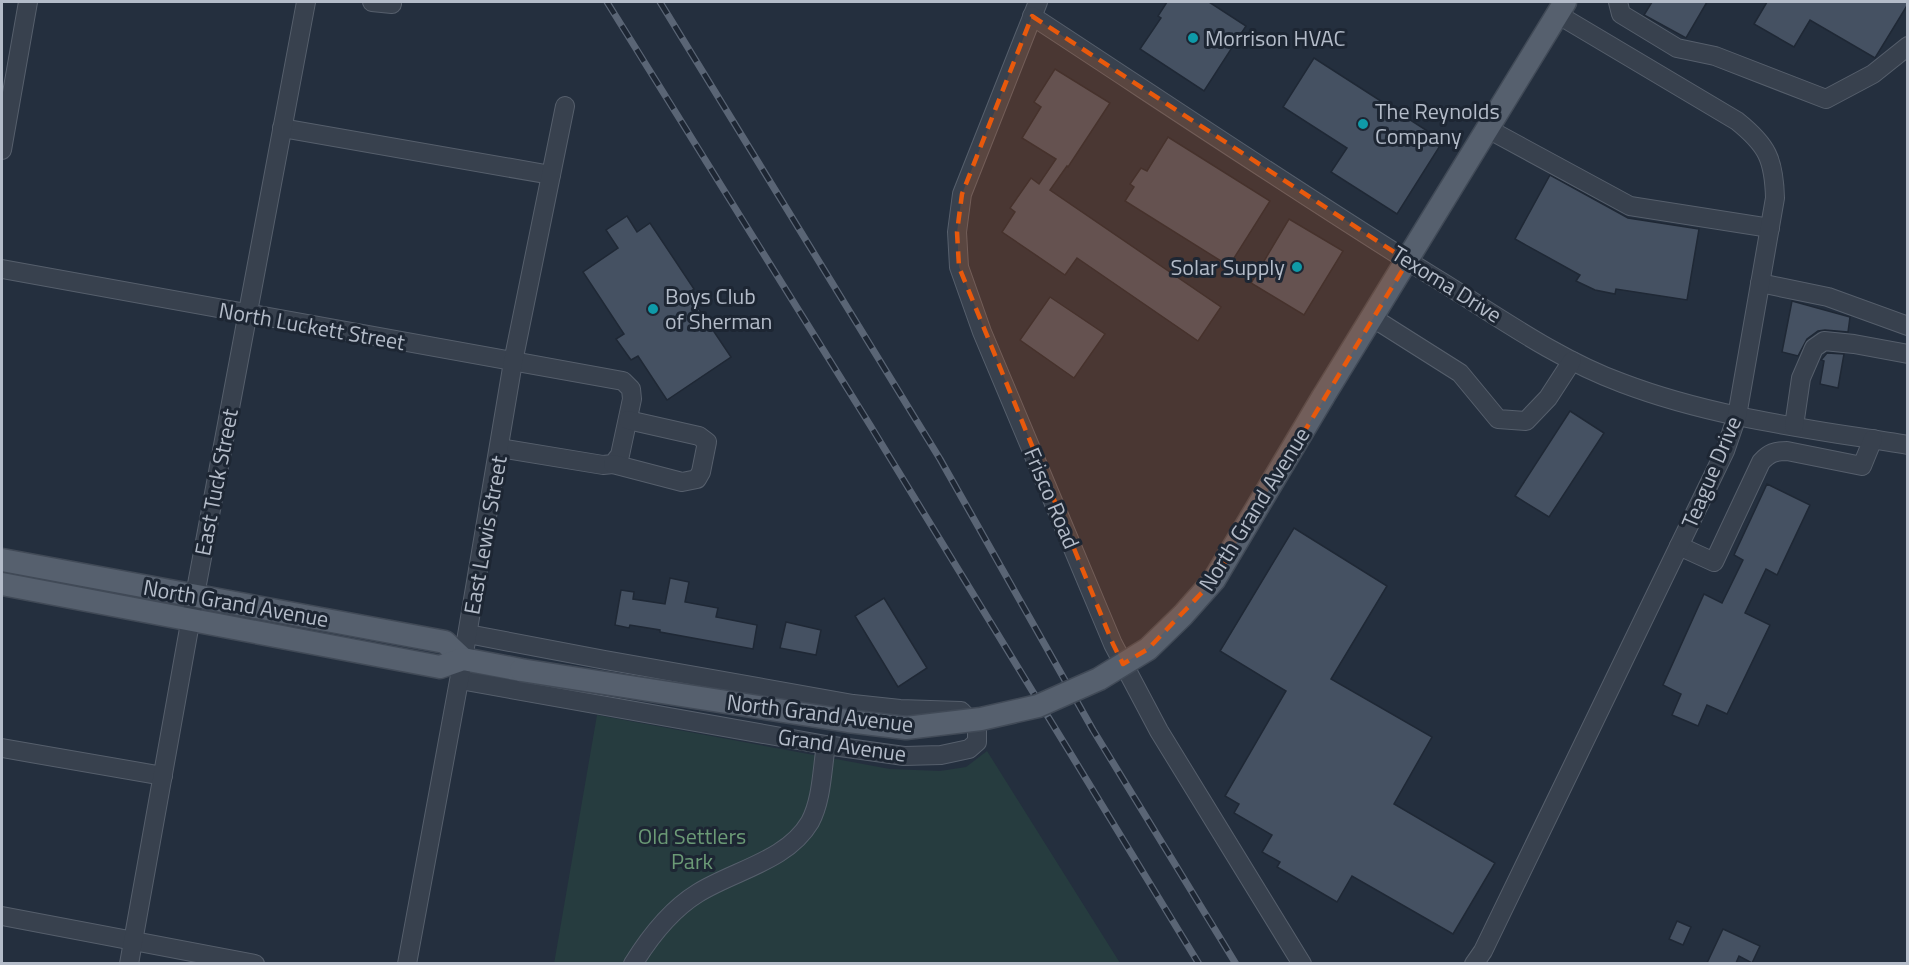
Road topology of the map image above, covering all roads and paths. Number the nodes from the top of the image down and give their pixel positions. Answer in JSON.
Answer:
{"nodes":[{"id":1,"x":28,"y":2,"type":"edge"},
{"id":2,"x":306,"y":2,"type":"edge"},
{"id":3,"x":372,"y":2,"type":"edge"},
{"id":4,"x":1618,"y":2,"type":"edge"},
{"id":5,"x":392,"y":4,"type":"dead end"},
{"id":6,"x":1561,"y":8,"type":"edge"},
{"id":7,"x":1035,"y":9,"type":"edge"},
{"id":8,"x":1908,"y":46,"type":"edge"},
{"id":9,"x":8,"y":76,"type":"edge"},
{"id":10,"x":565,"y":106,"type":"dead end"},
{"id":11,"x":282,"y":128,"type":"junction"},
{"id":12,"x":1488,"y":129,"type":"junction"},
{"id":13,"x":2,"y":150,"type":"edge"},
{"id":14,"x":551,"y":175,"type":"junction"},
{"id":15,"x":1770,"y":228,"type":"junction"},
{"id":16,"x":1408,"y":261,"type":"junction"},
{"id":17,"x":2,"y":269,"type":"edge"},
{"id":18,"x":1760,"y":283,"type":"junction"},
{"id":19,"x":248,"y":314,"type":"junction"},
{"id":20,"x":1373,"y":318,"type":"junction"},
{"id":21,"x":1908,"y":326,"type":"edge"},
{"id":22,"x":1908,"y":354,"type":"edge"},
{"id":23,"x":1572,"y":361,"type":"junction"},
{"id":24,"x":513,"y":362,"type":"junction"},
{"id":25,"x":1737,"y":416,"type":"junction"},
{"id":26,"x":628,"y":420,"type":"junction"},
{"id":27,"x":1794,"y":426,"type":"junction"},
{"id":28,"x":1873,"y":439,"type":"junction"},
{"id":29,"x":1908,"y":445,"type":"edge"},
{"id":30,"x":499,"y":448,"type":"junction"},
{"id":31,"x":614,"y":464,"type":"junction"},
{"id":32,"x":1679,"y":546,"type":"junction"},
{"id":33,"x":2,"y":560,"type":"edge"},
{"id":34,"x":2,"y":584,"type":"edge"},
{"id":35,"x":195,"y":595,"type":"junction"},
{"id":36,"x":191,"y":619,"type":"junction"},
{"id":37,"x":468,"y":634,"type":"junction"},
{"id":38,"x":462,"y":670,"type":"junction"},
{"id":39,"x":826,"y":745,"type":"junction"},
{"id":40,"x":2,"y":748,"type":"edge"},
{"id":41,"x":163,"y":776,"type":"junction"},
{"id":42,"x":2,"y":916,"type":"edge"},
{"id":43,"x":133,"y":940,"type":"junction"},
{"id":44,"x":129,"y":963,"type":"edge"},
{"id":45,"x":255,"y":963,"type":"edge"},
{"id":46,"x":407,"y":963,"type":"edge"},
{"id":47,"x":633,"y":963,"type":"edge"},
{"id":48,"x":1302,"y":963,"type":"edge"},
{"id":49,"x":1474,"y":963,"type":"edge"}],
"edges":[{"from":1,"to":9,"type":"street"},
{"from":2,"to":11,"type":"street","name":"East Tuck Street"},
{"from":3,"to":5,"type":"street"},
{"from":4,"to":8,"type":"street"},
{"from":6,"to":12,"type":"main road","name":"North Grand Avenue"},
{"from":6,"to":15,"type":"street","name":"Teague Drive"},
{"from":7,"to":16,"type":"street","name":"Texoma Drive"},
{"from":7,"to":48,"type":"street","name":"Frisco Road"},
{"from":9,"to":13,"type":"street"},
{"from":10,"to":14,"type":"street","name":"East Lewis Street"},
{"from":11,"to":14,"type":"street"},
{"from":11,"to":19,"type":"street","name":"East Tuck Street"},
{"from":12,"to":15,"type":"street"},
{"from":12,"to":16,"type":"main road","name":"North Grand Avenue"},
{"from":14,"to":24,"type":"street","name":"East Lewis Street"},
{"from":15,"to":18,"type":"street","name":"Teague Drive"},
{"from":16,"to":20,"type":"main road","name":"North Grand Avenue"},
{"from":16,"to":23,"type":"street","name":"Texoma Drive"},
{"from":17,"to":19,"type":"street","name":"North Luckett Street"},
{"from":18,"to":21,"type":"street"},
{"from":18,"to":25,"type":"street","name":"Teague Drive"},
{"from":19,"to":24,"type":"street","name":"North Luckett Street"},
{"from":19,"to":35,"type":"street","name":"East Tuck Street"},
{"from":20,"to":23,"type":"street"},
{"from":20,"to":38,"type":"main road","name":"North Grand Avenue","bridge":true},
{"from":22,"to":27,"type":"street"},
{"from":23,"to":25,"type":"street","name":"Texoma Drive"},
{"from":24,"to":26,"type":"street","name":"North Luckett Street"},
{"from":24,"to":30,"type":"street","name":"East Lewis Street"},
{"from":25,"to":27,"type":"street","name":"Texoma Drive"},
{"from":25,"to":32,"type":"street","name":"Teague Drive"},
{"from":26,"to":31,"type":"street"},
{"from":26,"to":31,"type":"street"},
{"from":27,"to":28,"type":"street","name":"Texoma Drive"},
{"from":28,"to":29,"type":"street","name":"Texoma Drive"},
{"from":28,"to":32,"type":"street"},
{"from":30,"to":31,"type":"street"},
{"from":30,"to":37,"type":"street","name":"East Lewis Street"},
{"from":32,"to":49,"type":"street","name":"Teague Drive"},
{"from":33,"to":35,"type":"main road","name":"North Grand Avenue"},
{"from":34,"to":36,"type":"main road","name":"North Grand Avenue"},
{"from":35,"to":36,"type":"street","name":"East Tuck Street"},
{"from":35,"to":38,"type":"main road","name":"North Grand Avenue"},
{"from":36,"to":38,"type":"main road","name":"North Grand Avenue"},
{"from":36,"to":41,"type":"street","name":"East Tuck Street"},
{"from":37,"to":38,"type":"street","name":"East Lewis Street"},
{"from":37,"to":39,"type":"street","name":"Grand Avenue"},
{"from":38,"to":39,"type":"street","name":"Grand Avenue"},
{"from":38,"to":46,"type":"street","name":"East Lewis Street"},
{"from":39,"to":47,"type":"street"},
{"from":40,"to":41,"type":"street"},
{"from":41,"to":43,"type":"street","name":"East Tuck Street"},
{"from":42,"to":43,"type":"street"},
{"from":43,"to":44,"type":"street","name":"East Tuck Street"},
{"from":43,"to":45,"type":"street"}]}
